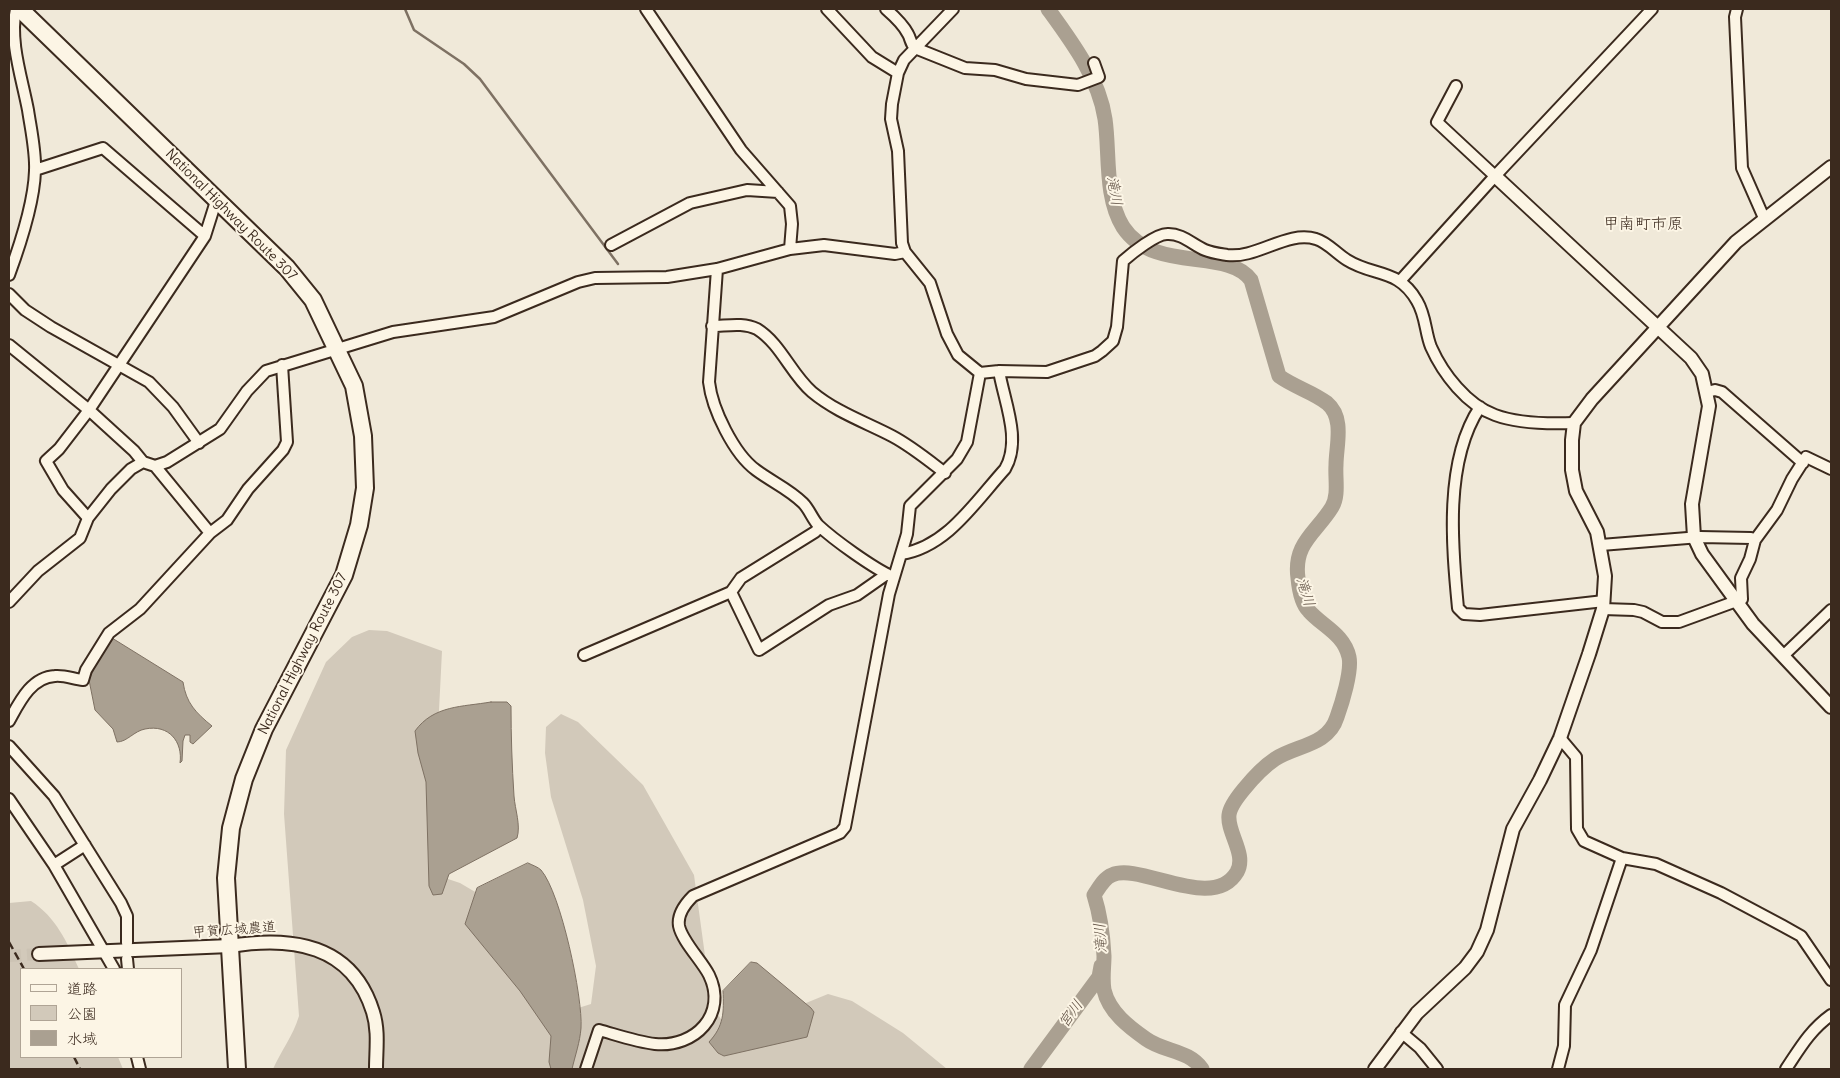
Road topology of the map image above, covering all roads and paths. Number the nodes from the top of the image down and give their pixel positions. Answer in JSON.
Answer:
{"nodes":[{"id":1,"x":16,"y":9,"type":"edge"},
{"id":2,"x":20,"y":9,"type":"edge"},
{"id":3,"x":646,"y":9,"type":"edge"},
{"id":4,"x":827,"y":9,"type":"edge"},
{"id":5,"x":886,"y":9,"type":"edge"},
{"id":6,"x":953,"y":9,"type":"edge"},
{"id":7,"x":1652,"y":9,"type":"edge"},
{"id":8,"x":1737,"y":9,"type":"edge"},
{"id":9,"x":915,"y":48,"type":"junction"},
{"id":10,"x":1094,"y":63,"type":"dead end"},
{"id":11,"x":898,"y":73,"type":"junction"},
{"id":12,"x":1456,"y":86,"type":"dead end"},
{"id":13,"x":1831,"y":167,"type":"edge"},
{"id":14,"x":35,"y":170,"type":"junction"},
{"id":15,"x":1495,"y":176,"type":"junction"},
{"id":16,"x":778,"y":192,"type":"junction"},
{"id":17,"x":216,"y":198,"type":"junction"},
{"id":18,"x":1764,"y":218,"type":"junction"},
{"id":19,"x":205,"y":236,"type":"junction"},
{"id":20,"x":611,"y":245,"type":"dead end"},
{"id":21,"x":790,"y":249,"type":"junction"},
{"id":22,"x":905,"y":252,"type":"junction"},
{"id":23,"x":717,"y":269,"type":"junction"},
{"id":24,"x":9,"y":275,"type":"edge"},
{"id":25,"x":1400,"y":281,"type":"junction"},
{"id":26,"x":9,"y":294,"type":"edge"},
{"id":27,"x":712,"y":326,"type":"junction"},
{"id":28,"x":1658,"y":327,"type":"junction"},
{"id":29,"x":9,"y":345,"type":"edge"},
{"id":30,"x":338,"y":350,"type":"junction"},
{"id":31,"x":282,"y":365,"type":"junction"},
{"id":32,"x":119,"y":366,"type":"junction"},
{"id":33,"x":999,"y":371,"type":"junction"},
{"id":34,"x":980,"y":373,"type":"junction"},
{"id":35,"x":1707,"y":392,"type":"junction"},
{"id":36,"x":1480,"y":407,"type":"junction"},
{"id":37,"x":89,"y":410,"type":"junction"},
{"id":38,"x":1574,"y":423,"type":"junction"},
{"id":39,"x":200,"y":443,"type":"junction"},
{"id":40,"x":142,"y":462,"type":"junction"},
{"id":41,"x":1804,"y":463,"type":"junction"},
{"id":42,"x":155,"y":466,"type":"junction"},
{"id":43,"x":1831,"y":470,"type":"edge"},
{"id":44,"x":945,"y":473,"type":"junction"},
{"id":45,"x":88,"y":518,"type":"junction"},
{"id":46,"x":820,"y":527,"type":"junction"},
{"id":47,"x":210,"y":533,"type":"junction"},
{"id":48,"x":1694,"y":537,"type":"junction"},
{"id":49,"x":1755,"y":540,"type":"junction"},
{"id":50,"x":1601,"y":545,"type":"junction"},
{"id":51,"x":900,"y":554,"type":"junction"},
{"id":52,"x":890,"y":576,"type":"junction"},
{"id":53,"x":732,"y":592,"type":"junction"},
{"id":54,"x":9,"y":602,"type":"edge"},
{"id":55,"x":1736,"y":602,"type":"junction"},
{"id":56,"x":1604,"y":605,"type":"junction"},
{"id":57,"x":1831,"y":610,"type":"edge"},
{"id":58,"x":584,"y":655,"type":"dead end"},
{"id":59,"x":1783,"y":656,"type":"junction"},
{"id":60,"x":1831,"y":708,"type":"edge"},
{"id":61,"x":9,"y":721,"type":"edge"},
{"id":62,"x":1560,"y":738,"type":"junction"},
{"id":63,"x":9,"y":746,"type":"edge"},
{"id":64,"x":9,"y":799,"type":"edge"},
{"id":65,"x":84,"y":845,"type":"junction"},
{"id":66,"x":1622,"y":858,"type":"junction"},
{"id":67,"x":54,"y":865,"type":"junction"},
{"id":68,"x":126,"y":943,"type":"dead end"},
{"id":69,"x":230,"y":946,"type":"junction"},
{"id":70,"x":103,"y":952,"type":"junction"},
{"id":71,"x":39,"y":954,"type":"tunnel mouth"},
{"id":72,"x":113,"y":968,"type":"edge"},
{"id":73,"x":1831,"y":980,"type":"edge"},
{"id":74,"x":1831,"y":1015,"type":"edge"},
{"id":75,"x":1401,"y":1032,"type":"junction"},
{"id":76,"x":237,"y":1069,"type":"edge"},
{"id":77,"x":376,"y":1069,"type":"edge"},
{"id":78,"x":586,"y":1069,"type":"edge"},
{"id":79,"x":1375,"y":1069,"type":"edge"},
{"id":80,"x":1437,"y":1069,"type":"edge"},
{"id":81,"x":1558,"y":1069,"type":"edge"},
{"id":82,"x":1786,"y":1069,"type":"edge"}],
"edges":[{"from":1,"to":14,"type":"street"},
{"from":2,"to":17,"type":"highway","name":"National Highway Route 307"},
{"from":3,"to":16,"type":"street"},
{"from":4,"to":11,"type":"street"},
{"from":5,"to":9,"type":"street"},
{"from":6,"to":9,"type":"street"},
{"from":7,"to":15,"type":"street"},
{"from":8,"to":18,"type":"street"},
{"from":9,"to":10,"type":"street"},
{"from":9,"to":11,"type":"street"},
{"from":11,"to":22,"type":"street"},
{"from":12,"to":15,"type":"street"},
{"from":13,"to":18,"type":"street"},
{"from":14,"to":19,"type":"street"},
{"from":14,"to":24,"type":"street"},
{"from":15,"to":25,"type":"street"},
{"from":15,"to":28,"type":"street"},
{"from":16,"to":20,"type":"street"},
{"from":16,"to":21,"type":"street"},
{"from":17,"to":19,"type":"street"},
{"from":17,"to":30,"type":"highway","name":"National Highway Route 307"},
{"from":18,"to":28,"type":"street"},
{"from":19,"to":32,"type":"street"},
{"from":21,"to":22,"type":"street"},
{"from":21,"to":23,"type":"street"},
{"from":22,"to":34,"type":"street"},
{"from":23,"to":27,"type":"street"},
{"from":23,"to":30,"type":"street"},
{"from":25,"to":33,"type":"street"},
{"from":25,"to":36,"type":"street"},
{"from":26,"to":32,"type":"street"},
{"from":27,"to":44,"type":"street"},
{"from":27,"to":46,"type":"street"},
{"from":28,"to":35,"type":"street"},
{"from":28,"to":38,"type":"street"},
{"from":29,"to":37,"type":"street"},
{"from":30,"to":31,"type":"street"},
{"from":30,"to":69,"type":"highway","name":"National Highway Route 307"},
{"from":31,"to":39,"type":"street"},
{"from":31,"to":47,"type":"street"},
{"from":32,"to":37,"type":"street"},
{"from":32,"to":39,"type":"street"},
{"from":33,"to":34,"type":"street"},
{"from":33,"to":51,"type":"street"},
{"from":34,"to":44,"type":"street"},
{"from":35,"to":41,"type":"street"},
{"from":35,"to":48,"type":"street"},
{"from":36,"to":38,"type":"street"},
{"from":36,"to":56,"type":"street"},
{"from":37,"to":40,"type":"street"},
{"from":37,"to":45,"type":"street"},
{"from":38,"to":50,"type":"street"},
{"from":39,"to":42,"type":"street"},
{"from":40,"to":42,"type":"street"},
{"from":40,"to":45,"type":"street"},
{"from":41,"to":43,"type":"street"},
{"from":41,"to":49,"type":"street"},
{"from":42,"to":47,"type":"street"},
{"from":44,"to":51,"type":"street"},
{"from":45,"to":54,"type":"street"},
{"from":46,"to":52,"type":"street"},
{"from":46,"to":53,"type":"street"},
{"from":47,"to":61,"type":"street"},
{"from":48,"to":49,"type":"street"},
{"from":48,"to":50,"type":"street"},
{"from":48,"to":55,"type":"street"},
{"from":49,"to":55,"type":"street"},
{"from":50,"to":56,"type":"street"},
{"from":51,"to":52,"type":"street"},
{"from":52,"to":53,"type":"street"},
{"from":52,"to":78,"type":"street"},
{"from":53,"to":58,"type":"street"},
{"from":55,"to":56,"type":"street"},
{"from":55,"to":59,"type":"street"},
{"from":56,"to":62,"type":"street"},
{"from":57,"to":59,"type":"street"},
{"from":59,"to":60,"type":"street"},
{"from":62,"to":66,"type":"street"},
{"from":62,"to":75,"type":"street"},
{"from":63,"to":65,"type":"street"},
{"from":64,"to":67,"type":"street"},
{"from":65,"to":67,"type":"street"},
{"from":65,"to":68,"type":"street"},
{"from":66,"to":73,"type":"street"},
{"from":66,"to":81,"type":"street"},
{"from":67,"to":70,"type":"street"},
{"from":69,"to":70,"type":"street","name":"甲賀広域農道"},
{"from":69,"to":76,"type":"highway","name":"National Highway Route 307"},
{"from":69,"to":77,"type":"street","name":"甲賀広域農道"},
{"from":70,"to":71,"type":"street","name":"甲賀広域農道"},
{"from":70,"to":72,"type":"street"},
{"from":74,"to":82,"type":"street"},
{"from":75,"to":79,"type":"street"},
{"from":75,"to":80,"type":"street"}]}
